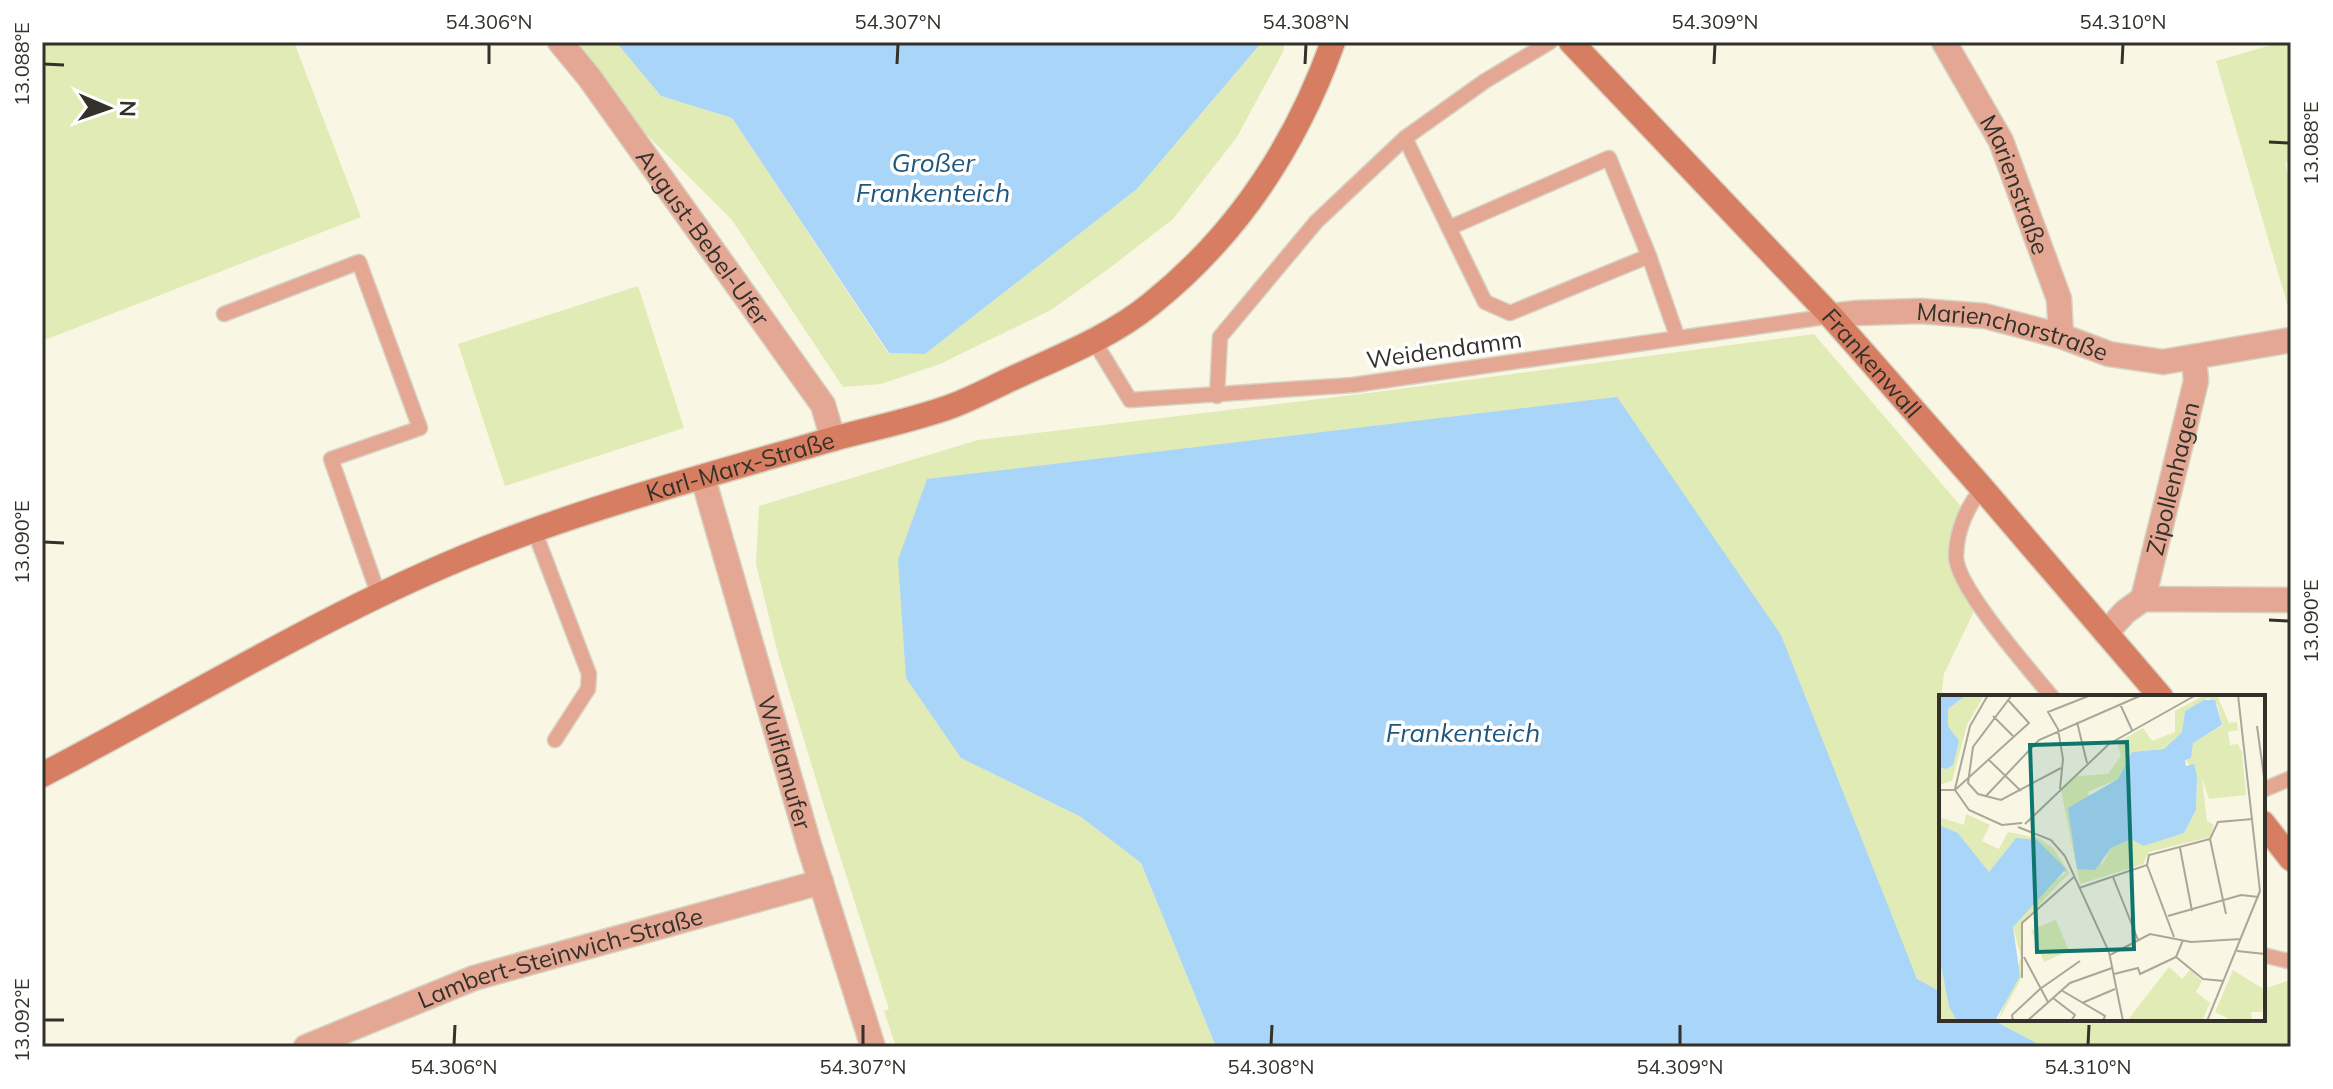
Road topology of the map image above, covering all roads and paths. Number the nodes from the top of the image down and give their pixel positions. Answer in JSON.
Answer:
{"nodes":[{"id":1,"x":560,"y":42,"type":"edge"},
{"id":2,"x":1550,"y":42,"type":"edge"},
{"id":3,"x":1571,"y":42,"type":"edge"},
{"id":4,"x":1944,"y":42,"type":"edge"},
{"id":5,"x":1330,"y":46,"type":"edge"},
{"id":6,"x":1405,"y":138,"type":"junction"},
{"id":7,"x":1449,"y":228,"type":"junction"},
{"id":8,"x":1649,"y":256,"type":"junction"},
{"id":9,"x":224,"y":314,"type":"dead end"},
{"id":10,"x":1831,"y":316,"type":"junction"},
{"id":11,"x":1677,"y":336,"type":"junction"},
{"id":12,"x":2061,"y":336,"type":"junction"},
{"id":13,"x":2291,"y":340,"type":"edge"},
{"id":14,"x":1094,"y":341,"type":"junction"},
{"id":15,"x":2194,"y":358,"type":"junction"},
{"id":16,"x":1217,"y":396,"type":"junction"},
{"id":17,"x":833,"y":439,"type":"junction"},
{"id":18,"x":703,"y":478,"type":"junction"},
{"id":19,"x":1982,"y":488,"type":"junction"},
{"id":20,"x":534,"y":530,"type":"junction"},
{"id":21,"x":379,"y":596,"type":"junction"},
{"id":22,"x":2143,"y":599,"type":"junction"},
{"id":23,"x":2291,"y":600,"type":"edge"},
{"id":24,"x":2106,"y":633,"type":"junction"},
{"id":25,"x":2050,"y":695,"type":"edge"},
{"id":26,"x":2159,"y":695,"type":"edge"},
{"id":27,"x":555,"y":740,"type":"dead end"},
{"id":28,"x":42,"y":775,"type":"edge"},
{"id":29,"x":2291,"y":778,"type":"edge"},
{"id":30,"x":2265,"y":789,"type":"edge"},
{"id":31,"x":2265,"y":825,"type":"edge"},
{"id":32,"x":2288,"y":850,"type":"edge"},
{"id":33,"x":821,"y":882,"type":"junction"},
{"id":34,"x":2265,"y":955,"type":"edge"},
{"id":35,"x":2291,"y":959,"type":"edge"},
{"id":36,"x":306,"y":1047,"type":"edge"},
{"id":37,"x":873,"y":1047,"type":"edge"}],
"edges":[{"from":1,"to":17,"type":"street","name":"August-Bebel-Ufer"},
{"from":2,"to":6,"type":"lane"},
{"from":3,"to":10,"type":"main road","name":"Frankenwall"},
{"from":4,"to":12,"type":"street","name":"Marienstraße"},
{"from":5,"to":14,"type":"main road","name":"Karl-Marx-Straße"},
{"from":6,"to":7,"type":"lane"},
{"from":6,"to":16,"type":"lane"},
{"from":7,"to":8,"type":"lane"},
{"from":7,"to":8,"type":"lane"},
{"from":8,"to":11,"type":"lane"},
{"from":9,"to":21,"type":"lane"},
{"from":10,"to":11,"type":"lane","name":"Weidendamm"},
{"from":10,"to":12,"type":"street","name":"Marienchorstraße"},
{"from":10,"to":19,"type":"main road","name":"Frankenwall"},
{"from":11,"to":16,"type":"lane","name":"Weidendamm"},
{"from":12,"to":15,"type":"street","name":"Marienchorstraße"},
{"from":13,"to":15,"type":"street","name":"Marienchorstraße"},
{"from":14,"to":16,"type":"lane","name":"Weidendamm"},
{"from":14,"to":17,"type":"main road","name":"Karl-Marx-Straße"},
{"from":15,"to":22,"type":"street","name":"Zipollenhagen"},
{"from":17,"to":18,"type":"main road","name":"Karl-Marx-Straße"},
{"from":18,"to":20,"type":"main road","name":"Karl-Marx-Straße"},
{"from":18,"to":33,"type":"street","name":"Wulflamufer"},
{"from":19,"to":24,"type":"main road","name":"Frankenwall"},
{"from":19,"to":25,"type":"lane"},
{"from":20,"to":21,"type":"main road","name":"Karl-Marx-Straße"},
{"from":20,"to":27,"type":"lane"},
{"from":21,"to":28,"type":"main road","name":"Karl-Marx-Straße"},
{"from":22,"to":23,"type":"street"},
{"from":22,"to":24,"type":"street"},
{"from":24,"to":26,"type":"main road","name":"Frankenwall"},
{"from":29,"to":30,"type":"lane"},
{"from":31,"to":32,"type":"main road"},
{"from":33,"to":36,"type":"street","name":"Lambert-Steinwich-Straße"},
{"from":33,"to":37,"type":"street","name":"Wulflamufer"},
{"from":34,"to":35,"type":"lane"}]}
